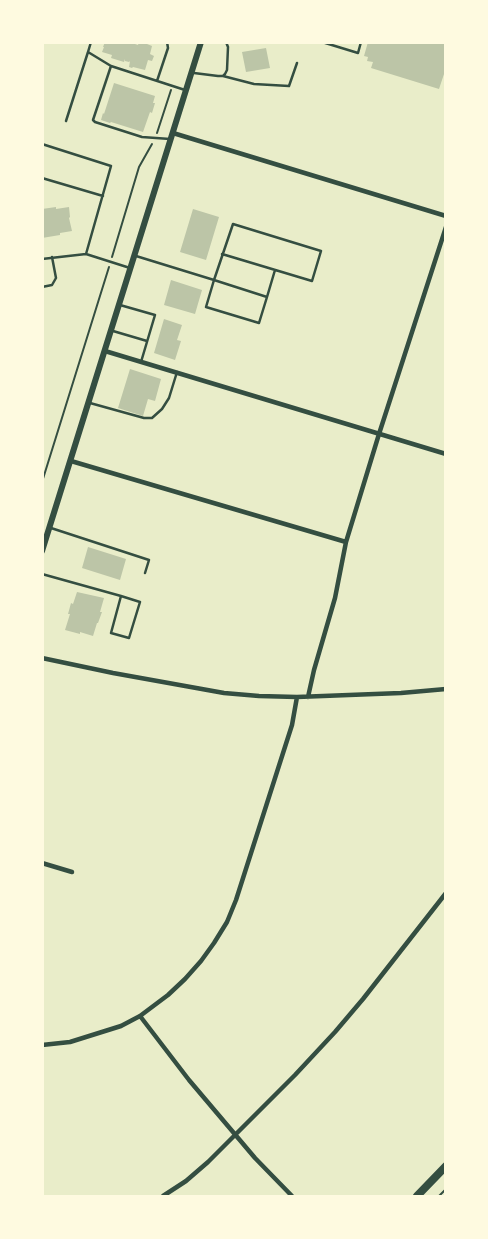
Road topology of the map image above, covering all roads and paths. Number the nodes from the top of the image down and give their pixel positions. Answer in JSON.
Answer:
{"nodes":[{"id":1,"x":91,"y":42,"type":"edge"},
{"id":2,"x":167,"y":42,"type":"edge"},
{"id":3,"x":202,"y":42,"type":"edge"},
{"id":4,"x":226,"y":42,"type":"edge"},
{"id":5,"x":322,"y":42,"type":"edge"},
{"id":6,"x":361,"y":42,"type":"edge"},
{"id":7,"x":88,"y":52,"type":"junction"},
{"id":8,"x":297,"y":63,"type":"dead end"},
{"id":9,"x":111,"y":66,"type":"junction"},
{"id":10,"x":192,"y":73,"type":"junction"},
{"id":11,"x":223,"y":76,"type":"junction"},
{"id":12,"x":157,"y":81,"type":"junction"},
{"id":13,"x":172,"y":85,"type":"junction"},
{"id":14,"x":187,"y":90,"type":"junction"},
{"id":15,"x":66,"y":121,"type":"dead end"},
{"id":16,"x":172,"y":136,"type":"junction"},
{"id":17,"x":155,"y":138,"type":"junction"},
{"id":18,"x":42,"y":144,"type":"edge"},
{"id":19,"x":42,"y":178,"type":"edge"},
{"id":20,"x":102,"y":196,"type":"junction"},
{"id":21,"x":446,"y":216,"type":"edge"},
{"id":22,"x":446,"y":227,"type":"edge"},
{"id":23,"x":86,"y":254,"type":"junction"},
{"id":24,"x":222,"y":254,"type":"junction"},
{"id":25,"x":135,"y":256,"type":"junction"},
{"id":26,"x":52,"y":257,"type":"junction"},
{"id":27,"x":42,"y":258,"type":"edge"},
{"id":28,"x":110,"y":262,"type":"junction"},
{"id":29,"x":131,"y":268,"type":"junction"},
{"id":30,"x":275,"y":270,"type":"junction"},
{"id":31,"x":214,"y":280,"type":"junction"},
{"id":32,"x":42,"y":288,"type":"edge"},
{"id":33,"x":267,"y":297,"type":"junction"},
{"id":34,"x":119,"y":304,"type":"junction"},
{"id":35,"x":111,"y":330,"type":"junction"},
{"id":36,"x":147,"y":341,"type":"junction"},
{"id":37,"x":105,"y":351,"type":"junction"},
{"id":38,"x":141,"y":362,"type":"junction"},
{"id":39,"x":176,"y":372,"type":"junction"},
{"id":40,"x":89,"y":402,"type":"junction"},
{"id":41,"x":379,"y":434,"type":"junction"},
{"id":42,"x":446,"y":454,"type":"edge"},
{"id":43,"x":71,"y":460,"type":"junction"},
{"id":44,"x":42,"y":482,"type":"edge"},
{"id":45,"x":50,"y":528,"type":"junction"},
{"id":46,"x":346,"y":542,"type":"junction"},
{"id":47,"x":42,"y":551,"type":"edge"},
{"id":48,"x":145,"y":573,"type":"dead end"},
{"id":49,"x":42,"y":574,"type":"edge"},
{"id":50,"x":121,"y":596,"type":"junction"},
{"id":51,"x":42,"y":658,"type":"edge"},
{"id":52,"x":446,"y":689,"type":"edge"},
{"id":53,"x":308,"y":696,"type":"junction"},
{"id":54,"x":297,"y":697,"type":"junction"},
{"id":55,"x":42,"y":863,"type":"edge"},
{"id":56,"x":72,"y":872,"type":"dead end"},
{"id":57,"x":446,"y":893,"type":"edge"},
{"id":58,"x":140,"y":1016,"type":"junction"},
{"id":59,"x":42,"y":1045,"type":"edge"},
{"id":60,"x":237,"y":1135,"type":"junction"},
{"id":61,"x":446,"y":1166,"type":"edge"},
{"id":62,"x":446,"y":1189,"type":"edge"},
{"id":63,"x":163,"y":1196,"type":"edge"},
{"id":64,"x":292,"y":1196,"type":"edge"},
{"id":65,"x":417,"y":1196,"type":"edge"},
{"id":66,"x":439,"y":1196,"type":"edge"}],
"edges":[{"from":1,"to":7,"type":"lane"},
{"from":2,"to":12,"type":"lane"},
{"from":3,"to":10,"type":"main road"},
{"from":4,"to":11,"type":"lane"},
{"from":5,"to":6,"type":"lane"},
{"from":7,"to":9,"type":"lane"},
{"from":7,"to":15,"type":"lane"},
{"from":8,"to":11,"type":"lane"},
{"from":9,"to":12,"type":"lane"},
{"from":9,"to":17,"type":"lane"},
{"from":10,"to":11,"type":"lane"},
{"from":10,"to":14,"type":"main road"},
{"from":12,"to":13,"type":"lane"},
{"from":13,"to":14,"type":"lane"},
{"from":13,"to":17,"type":"path"},
{"from":14,"to":16,"type":"main road"},
{"from":16,"to":17,"type":"lane"},
{"from":16,"to":21,"type":"street"},
{"from":16,"to":25,"type":"main road"},
{"from":17,"to":28,"type":"path"},
{"from":18,"to":20,"type":"lane"},
{"from":19,"to":20,"type":"lane"},
{"from":20,"to":23,"type":"lane"},
{"from":22,"to":41,"type":"street"},
{"from":23,"to":26,"type":"lane"},
{"from":23,"to":28,"type":"lane"},
{"from":24,"to":30,"type":"lane"},
{"from":24,"to":30,"type":"lane"},
{"from":24,"to":31,"type":"lane"},
{"from":25,"to":29,"type":"main road"},
{"from":25,"to":31,"type":"lane"},
{"from":26,"to":27,"type":"lane"},
{"from":26,"to":32,"type":"lane"},
{"from":28,"to":29,"type":"lane"},
{"from":28,"to":44,"type":"path"},
{"from":29,"to":34,"type":"main road"},
{"from":30,"to":33,"type":"lane"},
{"from":31,"to":33,"type":"lane"},
{"from":31,"to":33,"type":"lane"},
{"from":34,"to":35,"type":"main road"},
{"from":34,"to":36,"type":"lane"},
{"from":35,"to":36,"type":"lane"},
{"from":35,"to":37,"type":"main road"},
{"from":36,"to":38,"type":"lane"},
{"from":37,"to":38,"type":"street"},
{"from":37,"to":40,"type":"main road"},
{"from":38,"to":39,"type":"street"},
{"from":39,"to":40,"type":"lane"},
{"from":39,"to":41,"type":"street"},
{"from":40,"to":43,"type":"main road"},
{"from":41,"to":42,"type":"street"},
{"from":41,"to":46,"type":"street"},
{"from":43,"to":45,"type":"main road"},
{"from":43,"to":46,"type":"street"},
{"from":45,"to":47,"type":"main road"},
{"from":45,"to":48,"type":"lane"},
{"from":46,"to":53,"type":"street"},
{"from":49,"to":50,"type":"lane"},
{"from":50,"to":50,"type":"lane"},
{"from":51,"to":54,"type":"street"},
{"from":52,"to":53,"type":"street"},
{"from":53,"to":54,"type":"street"},
{"from":54,"to":58,"type":"street"},
{"from":55,"to":56,"type":"street"},
{"from":57,"to":60,"type":"street"},
{"from":58,"to":59,"type":"street"},
{"from":58,"to":60,"type":"street"},
{"from":60,"to":63,"type":"street"},
{"from":60,"to":64,"type":"street"},
{"from":61,"to":65,"type":"highway"},
{"from":62,"to":66,"type":"path"}]}
